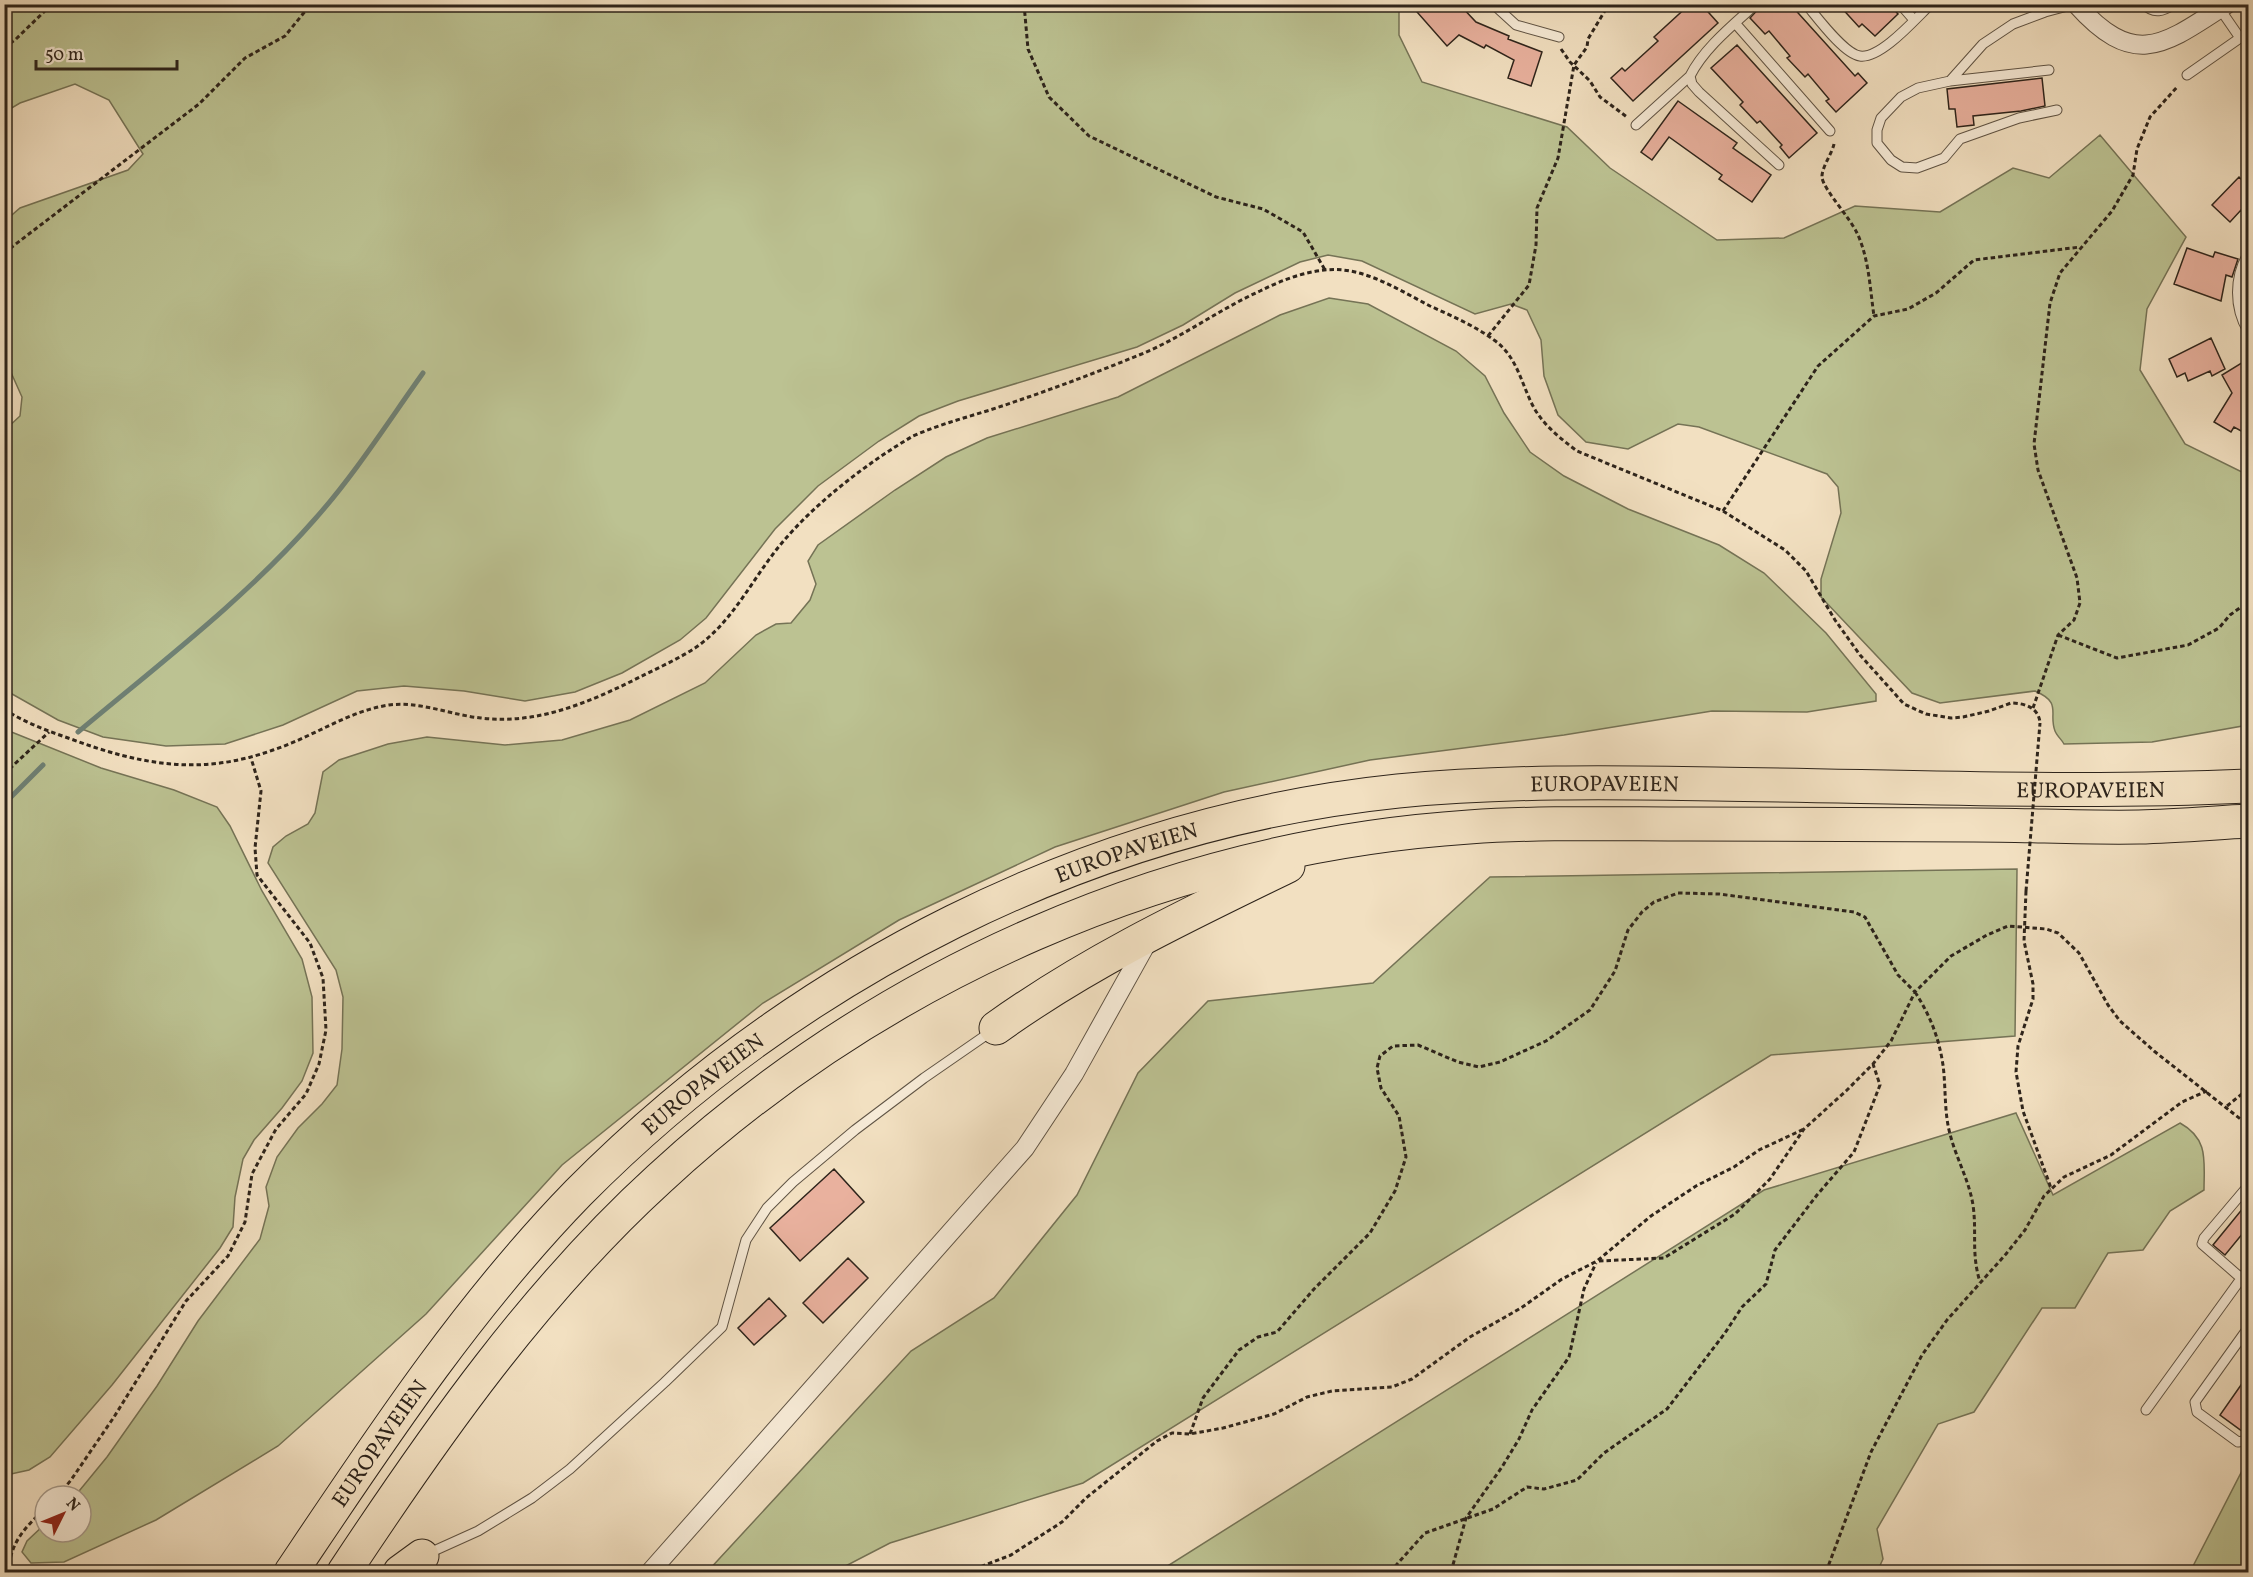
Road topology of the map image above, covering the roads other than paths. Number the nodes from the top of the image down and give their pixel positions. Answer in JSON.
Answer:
{"nodes":[{"id":1,"x":1493,"y":4,"type":"edge"},
{"id":2,"x":1756,"y":4,"type":"edge"},
{"id":3,"x":1806,"y":4,"type":"edge"},
{"id":4,"x":1900,"y":4,"type":"edge"},
{"id":5,"x":1931,"y":4,"type":"edge"},
{"id":6,"x":2076,"y":4,"type":"edge"},
{"id":7,"x":2144,"y":4,"type":"edge"},
{"id":8,"x":2175,"y":4,"type":"edge"},
{"id":9,"x":2223,"y":7,"type":"edge"},
{"id":10,"x":1914,"y":20,"type":"junction"},
{"id":11,"x":1735,"y":23,"type":"junction"},
{"id":12,"x":1559,"y":37,"type":"road end"},
{"id":13,"x":2049,"y":70,"type":"dead end"},
{"id":14,"x":2187,"y":75,"type":"road end"},
{"id":15,"x":1690,"y":76,"type":"junction"},
{"id":16,"x":1950,"y":81,"type":"junction"},
{"id":17,"x":2057,"y":110,"type":"dead end"},
{"id":18,"x":1636,"y":125,"type":"road end"},
{"id":19,"x":1830,"y":131,"type":"road end"},
{"id":20,"x":1779,"y":165,"type":"dead end"},
{"id":21,"x":2248,"y":254,"type":"edge"},
{"id":22,"x":2248,"y":331,"type":"edge"},
{"id":23,"x":2248,"y":786,"type":"edge"},
{"id":24,"x":2248,"y":821,"type":"edge"},
{"id":25,"x":1335,"y":844,"type":"junction"},
{"id":26,"x":1155,"y":930,"type":"junction"},
{"id":27,"x":996,"y":1028,"type":"joint"},
{"id":28,"x":2248,"y":1186,"type":"edge"},
{"id":29,"x":2248,"y":1269,"type":"edge"},
{"id":30,"x":2241,"y":1278,"type":"junction"},
{"id":31,"x":2248,"y":1328,"type":"edge"},
{"id":32,"x":2146,"y":1410,"type":"dead end"},
{"id":33,"x":2248,"y":1440,"type":"edge"},
{"id":34,"x":411,"y":1564,"type":"edge"},
{"id":35,"x":291,"y":1572,"type":"edge"},
{"id":36,"x":344,"y":1572,"type":"edge"},
{"id":37,"x":650,"y":1572,"type":"edge"}],
"edges":[{"from":1,"to":12,"type":"lane"},
{"from":2,"to":11,"type":"lane"},
{"from":3,"to":10,"type":"lane"},
{"from":4,"to":10,"type":"lane"},
{"from":5,"to":10,"type":"lane"},
{"from":6,"to":9,"type":"street"},
{"from":6,"to":16,"type":"lane"},
{"from":7,"to":8,"type":"lane"},
{"from":9,"to":14,"type":"lane"},
{"from":11,"to":15,"type":"lane"},
{"from":11,"to":19,"type":"lane"},
{"from":13,"to":16,"type":"lane"},
{"from":15,"to":18,"type":"lane"},
{"from":15,"to":20,"type":"lane"},
{"from":16,"to":17,"type":"lane"},
{"from":21,"to":22,"type":"lane"},
{"from":23,"to":35,"type":"highway","name":"EUROPAVEIEN"},
{"from":24,"to":25,"type":"highway","name":"EUROPAVEIEN"},
{"from":25,"to":26,"type":"highway"},
{"from":25,"to":36,"type":"highway","name":"EUROPAVEIEN"},
{"from":26,"to":27,"type":"highway"},
{"from":26,"to":37,"type":"street"},
{"from":27,"to":34,"type":"lane"},
{"from":28,"to":30,"type":"lane"},
{"from":29,"to":30,"type":"lane"},
{"from":30,"to":32,"type":"lane"},
{"from":31,"to":33,"type":"lane"}]}
